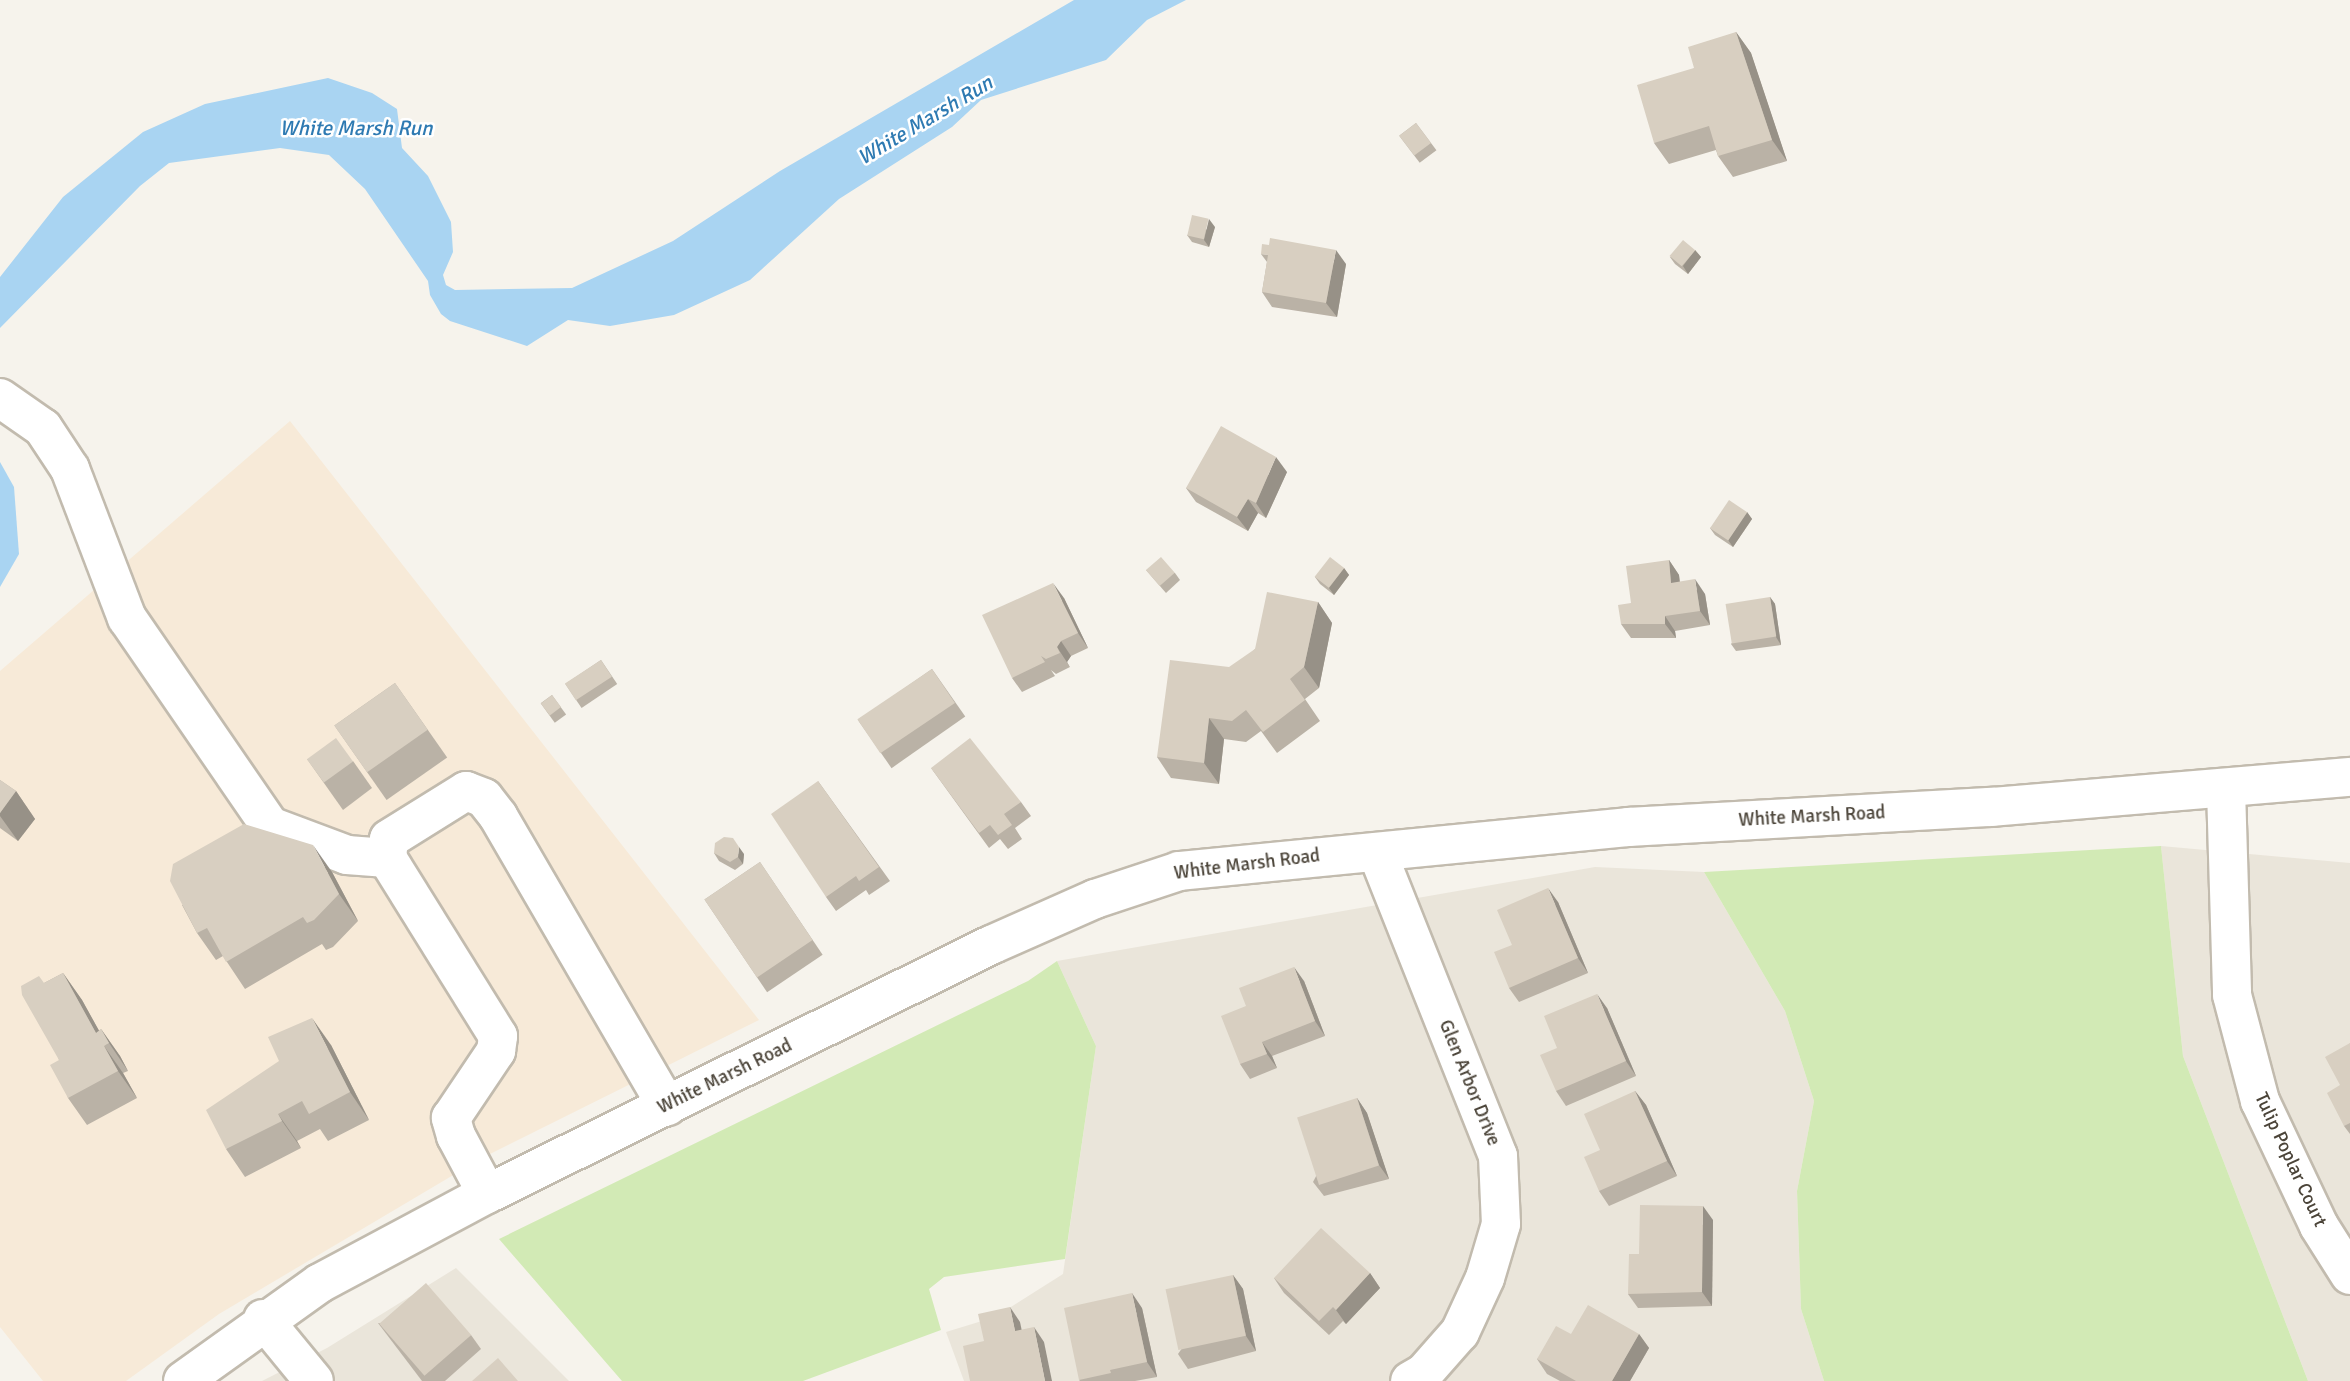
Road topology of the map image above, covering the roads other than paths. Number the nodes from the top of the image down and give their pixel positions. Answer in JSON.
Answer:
{"nodes":[{"id":1,"x":0,"y":398,"type":"edge"},
{"id":2,"x":2350,"y":777,"type":"edge"},
{"id":3,"x":2226,"y":789,"type":"junction"},
{"id":4,"x":1377,"y":852,"type":"junction"},
{"id":5,"x":387,"y":858,"type":"junction"},
{"id":6,"x":667,"y":1105,"type":"junction"},
{"id":7,"x":487,"y":1194,"type":"junction"},
{"id":8,"x":2350,"y":1275,"type":"edge"},
{"id":9,"x":263,"y":1319,"type":"junction"},
{"id":10,"x":183,"y":1381,"type":"edge"},
{"id":11,"x":314,"y":1381,"type":"edge"},
{"id":12,"x":1410,"y":1381,"type":"edge"}],
"edges":[{"from":1,"to":5,"type":"street"},
{"from":2,"to":3,"type":"street","name":"White Marsh Road"},
{"from":3,"to":4,"type":"street","name":"White Marsh Road"},
{"from":3,"to":8,"type":"street","name":"Tulip Poplar Court"},
{"from":4,"to":6,"type":"street","name":"White Marsh Road"},
{"from":4,"to":12,"type":"street","name":"Glen Arbor Drive"},
{"from":5,"to":6,"type":"street"},
{"from":5,"to":7,"type":"street"},
{"from":6,"to":7,"type":"street","name":"White Marsh Road"},
{"from":7,"to":9,"type":"street","name":"White Marsh Road"},
{"from":9,"to":10,"type":"street","name":"White Marsh Road"},
{"from":9,"to":11,"type":"street"}]}
